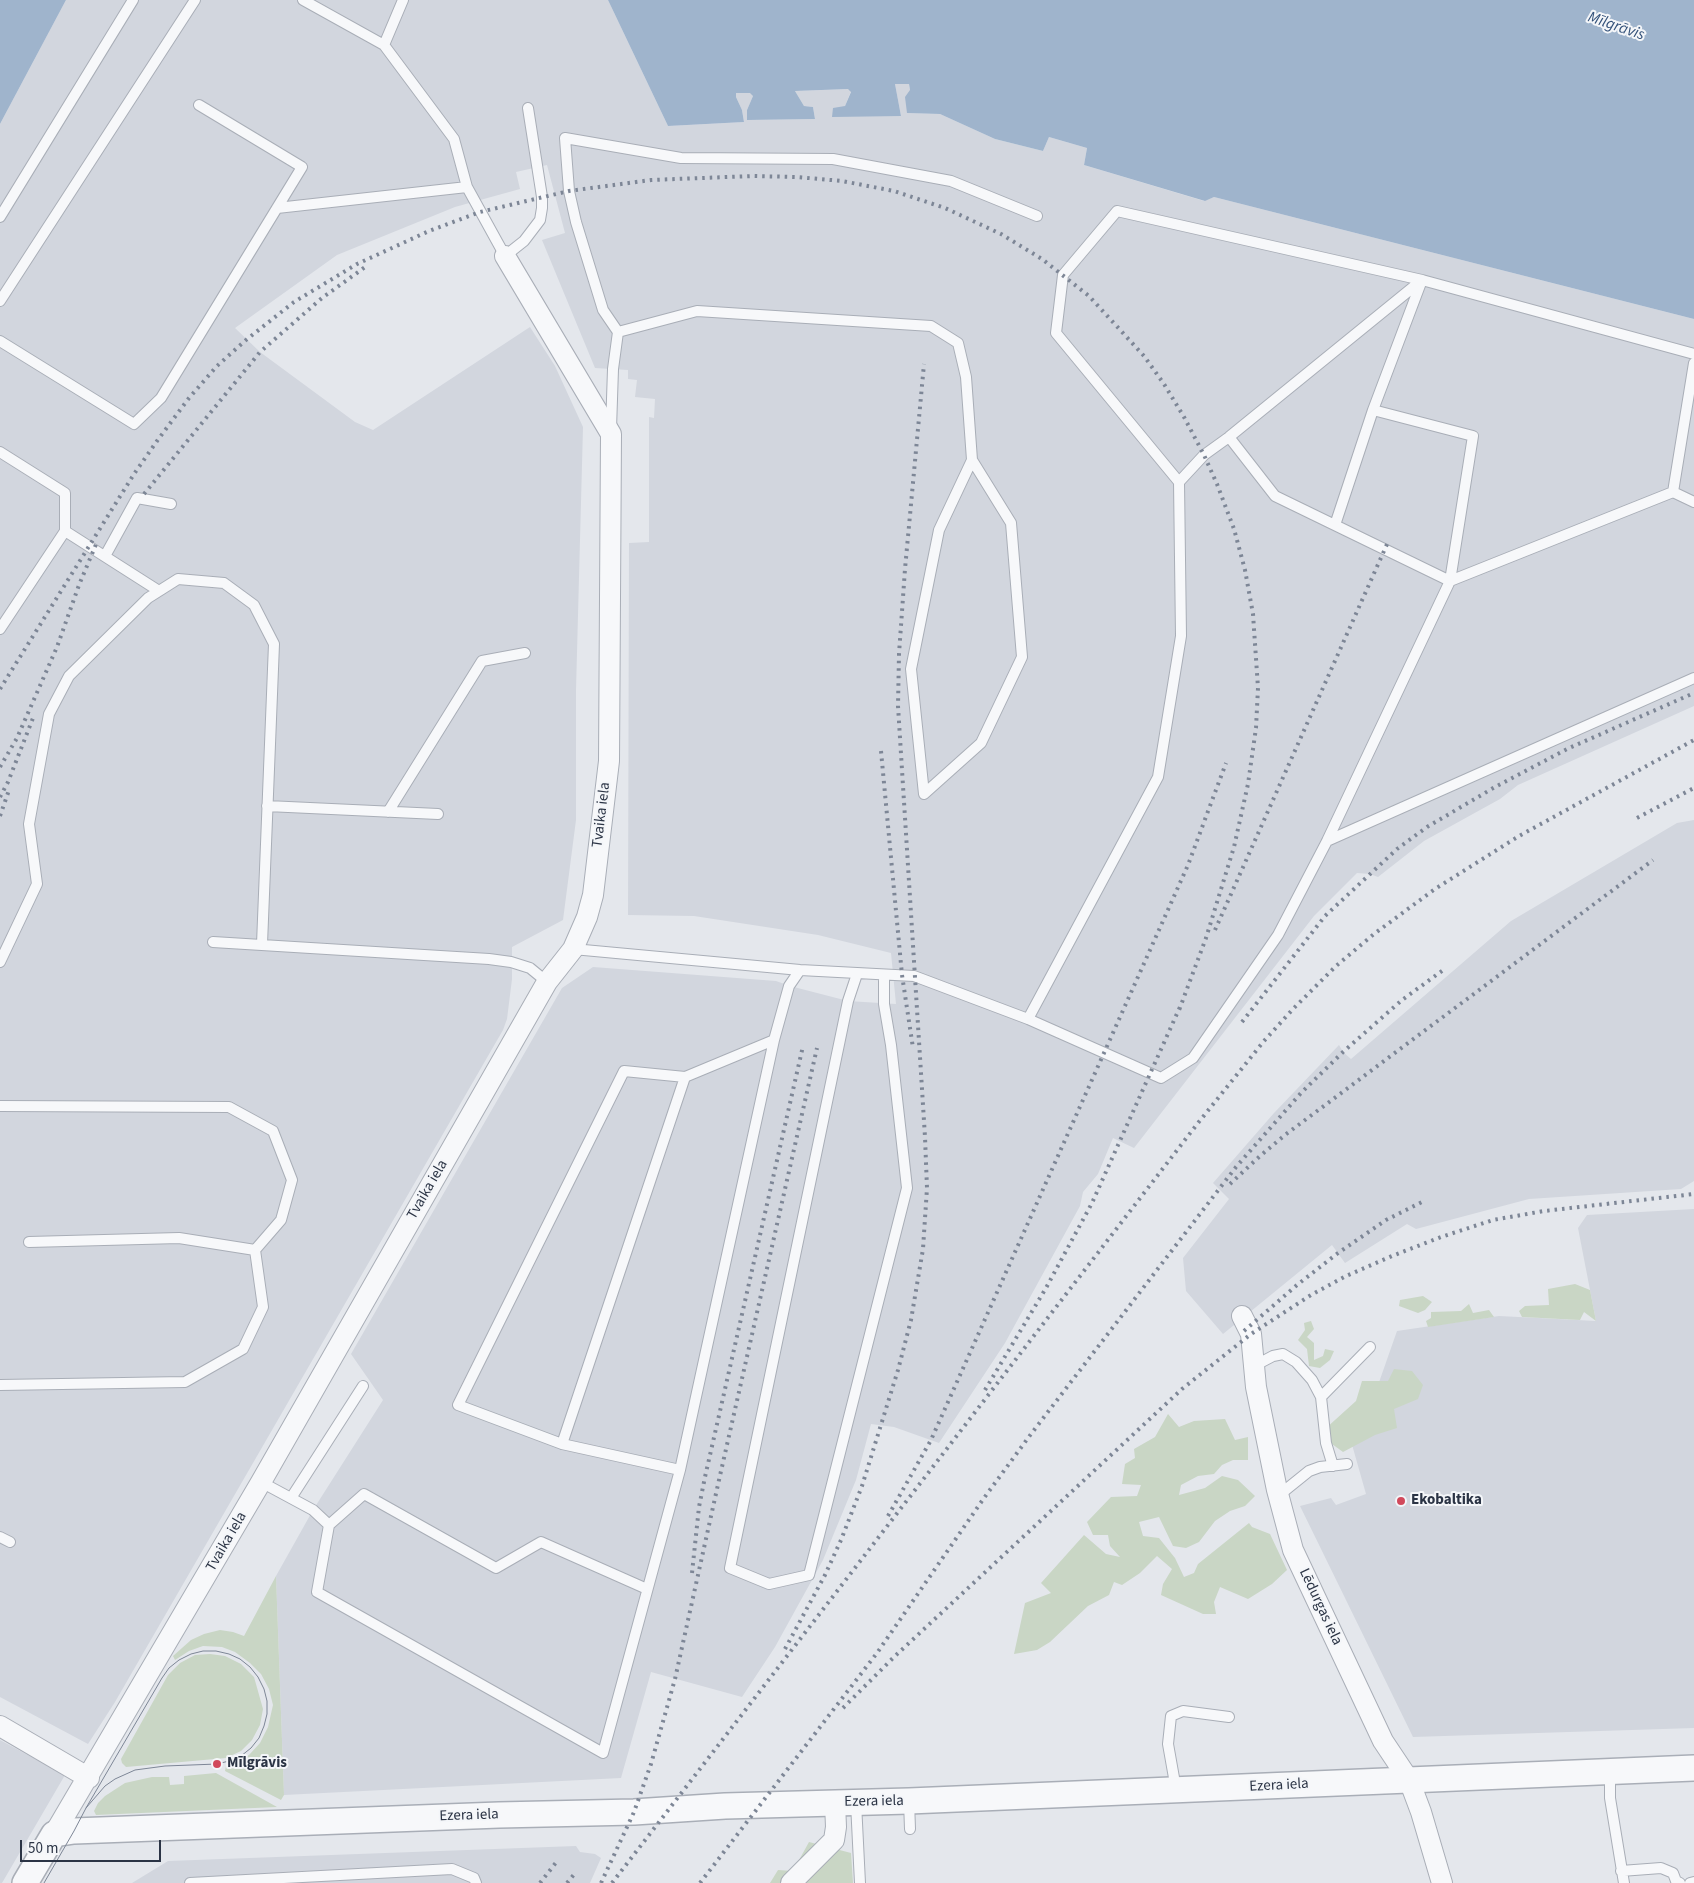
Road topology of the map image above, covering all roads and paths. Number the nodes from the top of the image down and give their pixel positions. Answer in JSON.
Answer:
{"nodes":[{"id":1,"x":133,"y":0,"type":"edge"},
{"id":2,"x":195,"y":0,"type":"edge"},
{"id":3,"x":303,"y":0,"type":"edge"},
{"id":4,"x":403,"y":0,"type":"edge"},
{"id":5,"x":384,"y":45,"type":"junction"},
{"id":6,"x":199,"y":105,"type":"dead end"},
{"id":7,"x":528,"y":108,"type":"dead end"},
{"id":8,"x":467,"y":186,"type":"junction"},
{"id":9,"x":277,"y":208,"type":"junction"},
{"id":10,"x":1037,"y":216,"type":"dead end"},
{"id":11,"x":0,"y":217,"type":"edge"},
{"id":12,"x":505,"y":256,"type":"junction"},
{"id":13,"x":1422,"y":280,"type":"junction"},
{"id":14,"x":0,"y":301,"type":"edge"},
{"id":15,"x":618,"y":332,"type":"junction"},
{"id":16,"x":0,"y":341,"type":"edge"},
{"id":17,"x":1694,"y":354,"type":"edge"},
{"id":18,"x":1694,"y":363,"type":"edge"},
{"id":19,"x":1373,"y":410,"type":"junction"},
{"id":20,"x":611,"y":434,"type":"junction"},
{"id":21,"x":1229,"y":437,"type":"junction"},
{"id":22,"x":0,"y":452,"type":"edge"},
{"id":23,"x":972,"y":460,"type":"junction"},
{"id":24,"x":1179,"y":482,"type":"junction"},
{"id":25,"x":1674,"y":492,"type":"junction"},
{"id":26,"x":1694,"y":502,"type":"edge"},
{"id":27,"x":171,"y":504,"type":"dead end"},
{"id":28,"x":1335,"y":525,"type":"junction"},
{"id":29,"x":65,"y":531,"type":"junction"},
{"id":30,"x":105,"y":556,"type":"junction"},
{"id":31,"x":1450,"y":580,"type":"junction"},
{"id":32,"x":159,"y":591,"type":"junction"},
{"id":33,"x":0,"y":629,"type":"edge"},
{"id":34,"x":526,"y":653,"type":"dead end"},
{"id":35,"x":1694,"y":678,"type":"edge"},
{"id":36,"x":267,"y":806,"type":"junction"},
{"id":37,"x":388,"y":812,"type":"junction"},
{"id":38,"x":438,"y":814,"type":"dead end"},
{"id":39,"x":1327,"y":841,"type":"junction"},
{"id":40,"x":213,"y":942,"type":"dead end"},
{"id":41,"x":262,"y":944,"type":"junction"},
{"id":42,"x":573,"y":949,"type":"junction"},
{"id":43,"x":0,"y":962,"type":"edge"},
{"id":44,"x":800,"y":970,"type":"junction"},
{"id":45,"x":857,"y":974,"type":"junction"},
{"id":46,"x":884,"y":975,"type":"junction"},
{"id":47,"x":547,"y":982,"type":"junction"},
{"id":48,"x":1028,"y":1018,"type":"junction"},
{"id":49,"x":774,"y":1040,"type":"junction"},
{"id":50,"x":685,"y":1077,"type":"junction"},
{"id":51,"x":0,"y":1106,"type":"edge"},
{"id":52,"x":29,"y":1242,"type":"dead end"},
{"id":53,"x":255,"y":1250,"type":"junction"},
{"id":54,"x":1242,"y":1316,"type":"dead end"},
{"id":55,"x":1370,"y":1347,"type":"dead end"},
{"id":56,"x":1254,"y":1366,"type":"junction"},
{"id":57,"x":0,"y":1385,"type":"edge"},
{"id":58,"x":363,"y":1386,"type":"dead end"},
{"id":59,"x":1321,"y":1397,"type":"junction"},
{"id":60,"x":562,"y":1444,"type":"junction"},
{"id":61,"x":1347,"y":1464,"type":"dead end"},
{"id":62,"x":1332,"y":1466,"type":"junction"},
{"id":63,"x":680,"y":1470,"type":"junction"},
{"id":64,"x":262,"y":1482,"type":"junction"},
{"id":65,"x":1278,"y":1496,"type":"junction"},
{"id":66,"x":291,"y":1498,"type":"junction"},
{"id":67,"x":329,"y":1525,"type":"junction"},
{"id":68,"x":0,"y":1537,"type":"edge"},
{"id":69,"x":10,"y":1542,"type":"dead end"},
{"id":70,"x":647,"y":1589,"type":"junction"},
{"id":71,"x":1229,"y":1717,"type":"dead end"},
{"id":72,"x":0,"y":1726,"type":"edge"},
{"id":73,"x":1694,"y":1768,"type":"edge"},
{"id":74,"x":1610,"y":1770,"type":"junction"},
{"id":75,"x":89,"y":1778,"type":"junction"},
{"id":76,"x":1409,"y":1780,"type":"junction"},
{"id":77,"x":1176,"y":1790,"type":"junction"},
{"id":78,"x":909,"y":1801,"type":"junction"},
{"id":79,"x":846,"y":1802,"type":"junction"},
{"id":80,"x":910,"y":1829,"type":"dead end"},
{"id":81,"x":54,"y":1834,"type":"junction"},
{"id":82,"x":1621,"y":1871,"type":"junction"},
{"id":83,"x":1694,"y":1882,"type":"edge"},
{"id":84,"x":25,"y":1883,"type":"edge"},
{"id":85,"x":190,"y":1883,"type":"edge"},
{"id":86,"x":476,"y":1883,"type":"edge"},
{"id":87,"x":791,"y":1883,"type":"edge"},
{"id":88,"x":860,"y":1883,"type":"edge"},
{"id":89,"x":1442,"y":1883,"type":"edge"},
{"id":90,"x":1624,"y":1883,"type":"edge"},
{"id":91,"x":1680,"y":1883,"type":"edge"},
{"id":92,"x":1690,"y":1883,"type":"edge"}],
"edges":[{"from":1,"to":11,"type":"lane"},
{"from":2,"to":14,"type":"lane"},
{"from":3,"to":5,"type":"lane"},
{"from":4,"to":5,"type":"lane"},
{"from":5,"to":8,"type":"lane"},
{"from":6,"to":9,"type":"lane"},
{"from":7,"to":12,"type":"lane"},
{"from":8,"to":9,"type":"lane"},
{"from":8,"to":12,"type":"lane"},
{"from":9,"to":16,"type":"lane"},
{"from":10,"to":15,"type":"lane"},
{"from":12,"to":20,"type":"street"},
{"from":13,"to":17,"type":"lane"},
{"from":13,"to":19,"type":"lane"},
{"from":13,"to":21,"type":"lane"},
{"from":13,"to":24,"type":"lane"},
{"from":15,"to":20,"type":"lane"},
{"from":15,"to":23,"type":"lane"},
{"from":18,"to":25,"type":"lane"},
{"from":19,"to":28,"type":"lane"},
{"from":19,"to":31,"type":"lane"},
{"from":20,"to":42,"type":"street","name":"Tvaika iela"},
{"from":21,"to":24,"type":"lane"},
{"from":21,"to":28,"type":"lane"},
{"from":22,"to":29,"type":"lane"},
{"from":23,"to":23,"type":"lane"},
{"from":24,"to":48,"type":"lane"},
{"from":25,"to":26,"type":"lane"},
{"from":25,"to":31,"type":"lane"},
{"from":27,"to":30,"type":"lane"},
{"from":28,"to":31,"type":"lane"},
{"from":29,"to":30,"type":"lane"},
{"from":29,"to":33,"type":"lane"},
{"from":30,"to":32,"type":"lane"},
{"from":31,"to":39,"type":"lane"},
{"from":32,"to":36,"type":"lane"},
{"from":32,"to":43,"type":"lane"},
{"from":34,"to":37,"type":"lane"},
{"from":35,"to":39,"type":"lane"},
{"from":36,"to":37,"type":"lane"},
{"from":36,"to":41,"type":"lane"},
{"from":37,"to":38,"type":"lane"},
{"from":39,"to":48,"type":"lane"},
{"from":40,"to":41,"type":"lane"},
{"from":41,"to":47,"type":"lane"},
{"from":42,"to":44,"type":"lane"},
{"from":42,"to":47,"type":"street","name":"Tvaika iela"},
{"from":44,"to":45,"type":"lane"},
{"from":44,"to":49,"type":"lane"},
{"from":45,"to":46,"type":"lane"},
{"from":45,"to":46,"type":"lane"},
{"from":46,"to":48,"type":"lane"},
{"from":47,"to":64,"type":"street","name":"Tvaika iela"},
{"from":49,"to":50,"type":"lane"},
{"from":49,"to":63,"type":"lane"},
{"from":50,"to":60,"type":"lane"},
{"from":50,"to":60,"type":"lane"},
{"from":51,"to":53,"type":"lane"},
{"from":52,"to":53,"type":"lane"},
{"from":53,"to":57,"type":"lane"},
{"from":54,"to":56,"type":"street","name":"Lēdurgas iela"},
{"from":55,"to":59,"type":"lane"},
{"from":56,"to":59,"type":"lane"},
{"from":56,"to":65,"type":"street","name":"Lēdurgas iela"},
{"from":58,"to":66,"type":"lane"},
{"from":59,"to":62,"type":"lane"},
{"from":60,"to":63,"type":"lane"},
{"from":61,"to":62,"type":"lane"},
{"from":62,"to":65,"type":"lane"},
{"from":63,"to":70,"type":"lane"},
{"from":64,"to":66,"type":"lane"},
{"from":64,"to":75,"type":"street","name":"Tvaika iela"},
{"from":65,"to":76,"type":"street","name":"Lēdurgas iela"},
{"from":66,"to":67,"type":"lane"},
{"from":67,"to":70,"type":"lane"},
{"from":67,"to":70,"type":"lane"},
{"from":68,"to":69,"type":"lane"},
{"from":71,"to":77,"type":"lane"},
{"from":72,"to":75,"type":"street"},
{"from":73,"to":74,"type":"street","name":"Ezera iela"},
{"from":74,"to":76,"type":"street","name":"Ezera iela"},
{"from":74,"to":82,"type":"lane"},
{"from":75,"to":81,"type":"street","name":"Tvaika iela"},
{"from":76,"to":77,"type":"street","name":"Ezera iela"},
{"from":76,"to":89,"type":"street","name":"Lēdurgas iela"},
{"from":77,"to":78,"type":"street","name":"Ezera iela"},
{"from":78,"to":79,"type":"street","name":"Ezera iela"},
{"from":78,"to":80,"type":"lane"},
{"from":79,"to":81,"type":"street","name":"Ezera iela"},
{"from":79,"to":87,"type":"street"},
{"from":79,"to":88,"type":"lane"},
{"from":81,"to":84,"type":"street","name":"Tvaika iela"},
{"from":82,"to":90,"type":"lane"},
{"from":82,"to":91,"type":"lane"},
{"from":83,"to":92,"type":"lane"},
{"from":85,"to":86,"type":"lane"}]}
